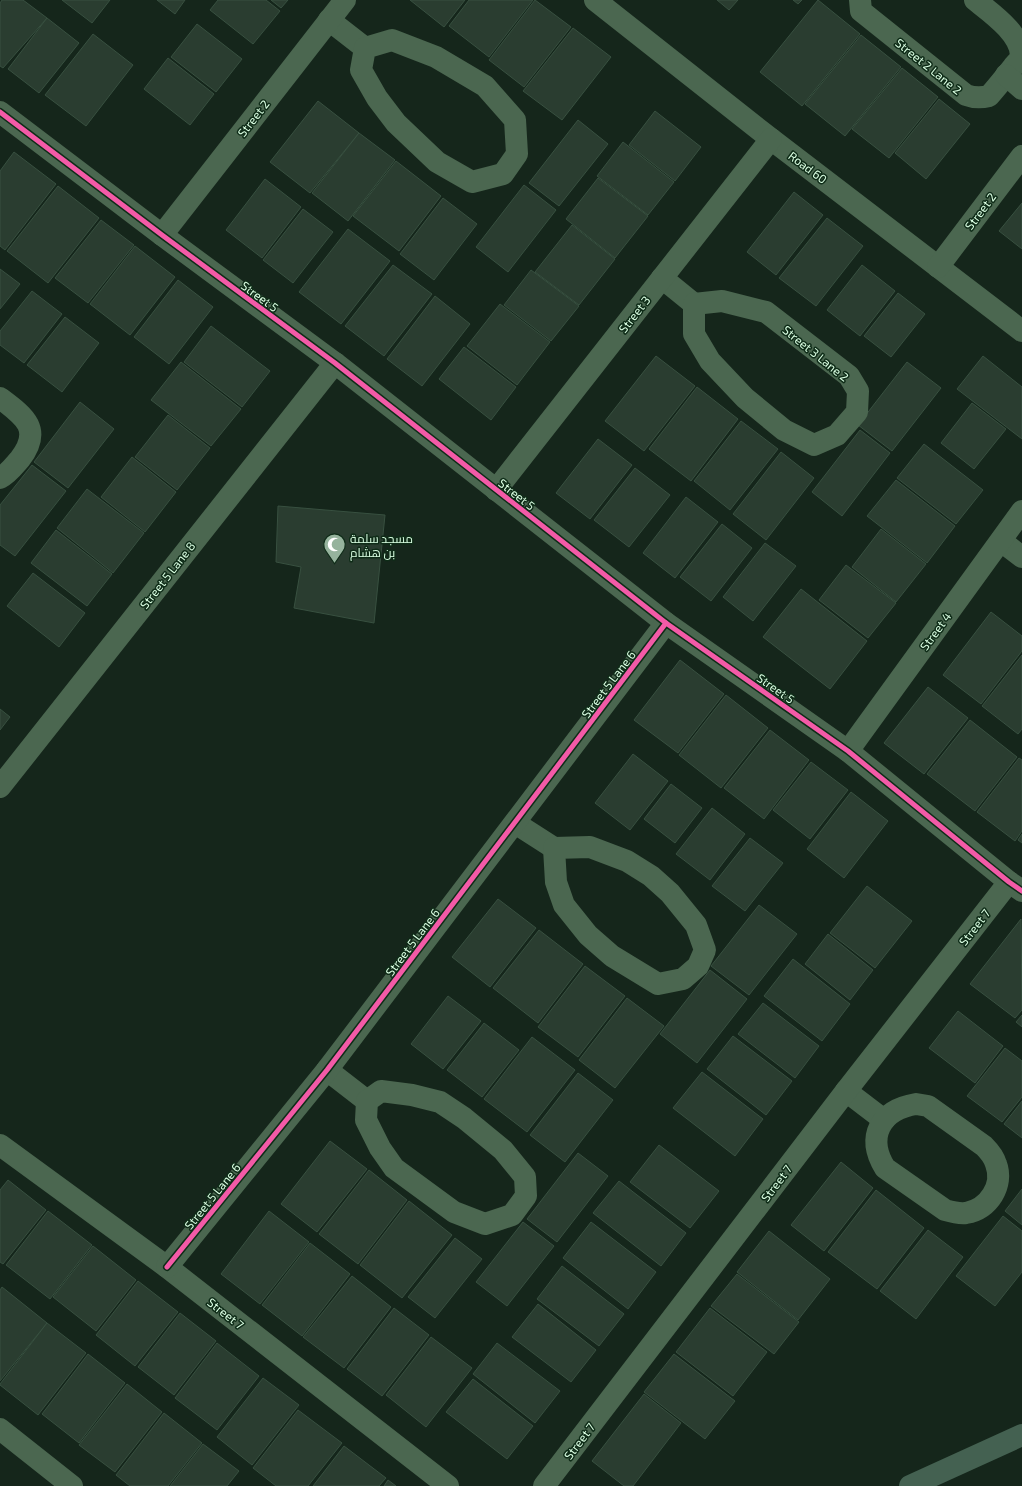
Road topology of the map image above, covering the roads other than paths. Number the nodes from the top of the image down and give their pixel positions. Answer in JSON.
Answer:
{"nodes":[{"id":1,"x":345,"y":0,"type":"edge"},
{"id":2,"x":860,"y":0,"type":"edge"},
{"id":3,"x":975,"y":0,"type":"edge"},
{"id":4,"x":606,"y":3,"type":"edge"},
{"id":5,"x":329,"y":20,"type":"junction"},
{"id":6,"x":365,"y":48,"type":"junction"},
{"id":7,"x":1014,"y":82,"type":"edge"},
{"id":8,"x":0,"y":112,"type":"edge"},
{"id":9,"x":771,"y":139,"type":"junction"},
{"id":10,"x":1022,"y":156,"type":"edge"},
{"id":11,"x":162,"y":235,"type":"junction"},
{"id":12,"x":938,"y":267,"type":"junction"},
{"id":13,"x":662,"y":278,"type":"junction"},
{"id":14,"x":694,"y":304,"type":"junction"},
{"id":15,"x":1022,"y":331,"type":"edge"},
{"id":16,"x":335,"y":363,"type":"junction"},
{"id":17,"x":0,"y":398,"type":"edge"},
{"id":18,"x":0,"y":478,"type":"edge"},
{"id":19,"x":496,"y":490,"type":"junction"},
{"id":20,"x":1022,"y":511,"type":"edge"},
{"id":21,"x":1001,"y":541,"type":"junction"},
{"id":22,"x":1022,"y":557,"type":"edge"},
{"id":23,"x":666,"y":623,"type":"junction"},
{"id":24,"x":848,"y":751,"type":"junction"},
{"id":25,"x":0,"y":787,"type":"edge"},
{"id":26,"x":515,"y":822,"type":"junction"},
{"id":27,"x":554,"y":848,"type":"junction"},
{"id":28,"x":1015,"y":886,"type":"edge"},
{"id":29,"x":327,"y":1070,"type":"junction"},
{"id":30,"x":846,"y":1091,"type":"junction"},
{"id":31,"x":366,"y":1101,"type":"junction"},
{"id":32,"x":884,"y":1120,"type":"junction"},
{"id":33,"x":0,"y":1145,"type":"edge"},
{"id":34,"x":167,"y":1268,"type":"junction"},
{"id":35,"x":0,"y":1429,"type":"edge"},
{"id":36,"x":1022,"y":1435,"type":"edge"},
{"id":37,"x":921,"y":1483,"type":"edge"},
{"id":38,"x":72,"y":1486,"type":"edge"},
{"id":39,"x":448,"y":1486,"type":"edge"},
{"id":40,"x":544,"y":1486,"type":"edge"}],
"edges":[{"from":1,"to":5,"type":"street","name":"Street 2"},
{"from":2,"to":7,"type":"street","name":"Street 2 Lane 2"},
{"from":3,"to":7,"type":"street","name":"Street 2 Lane 2"},
{"from":4,"to":9,"type":"street","name":"Road 60"},
{"from":5,"to":6,"type":"street"},
{"from":5,"to":11,"type":"street","name":"Street 2"},
{"from":6,"to":6,"type":"street"},
{"from":8,"to":11,"type":"street","name":"Street 5"},
{"from":9,"to":12,"type":"street","name":"Road 60"},
{"from":9,"to":13,"type":"street","name":"Street 3"},
{"from":10,"to":12,"type":"street","name":"Street 2"},
{"from":11,"to":16,"type":"street","name":"Street 5"},
{"from":12,"to":15,"type":"street","name":"Road 60"},
{"from":13,"to":14,"type":"street"},
{"from":13,"to":19,"type":"street","name":"Street 3"},
{"from":14,"to":14,"type":"street","name":"Street 3 Lane 2"},
{"from":16,"to":19,"type":"street","name":"Street 5"},
{"from":16,"to":25,"type":"street","name":"Street 5 Lane 8"},
{"from":17,"to":18,"type":"street"},
{"from":19,"to":23,"type":"street","name":"Street 5"},
{"from":20,"to":21,"type":"street","name":"Street 4"},
{"from":21,"to":22,"type":"street"},
{"from":21,"to":24,"type":"street","name":"Street 4"},
{"from":23,"to":24,"type":"street","name":"Street 5"},
{"from":23,"to":26,"type":"street","name":"Street 5 Lane 6"},
{"from":24,"to":28,"type":"street","name":"Street 5"},
{"from":26,"to":27,"type":"street"},
{"from":26,"to":29,"type":"street","name":"Street 5 Lane 6"},
{"from":27,"to":27,"type":"street"},
{"from":28,"to":30,"type":"street","name":"Street 7"},
{"from":29,"to":31,"type":"street"},
{"from":29,"to":34,"type":"street","name":"Street 5 Lane 6"},
{"from":30,"to":32,"type":"street"},
{"from":30,"to":40,"type":"street","name":"Street 7"},
{"from":31,"to":31,"type":"street"},
{"from":32,"to":32,"type":"street"},
{"from":33,"to":34,"type":"street","name":"Street 7"},
{"from":34,"to":39,"type":"street","name":"Street 7"},
{"from":35,"to":38,"type":"street"},
{"from":36,"to":37,"type":"main road"}]}
